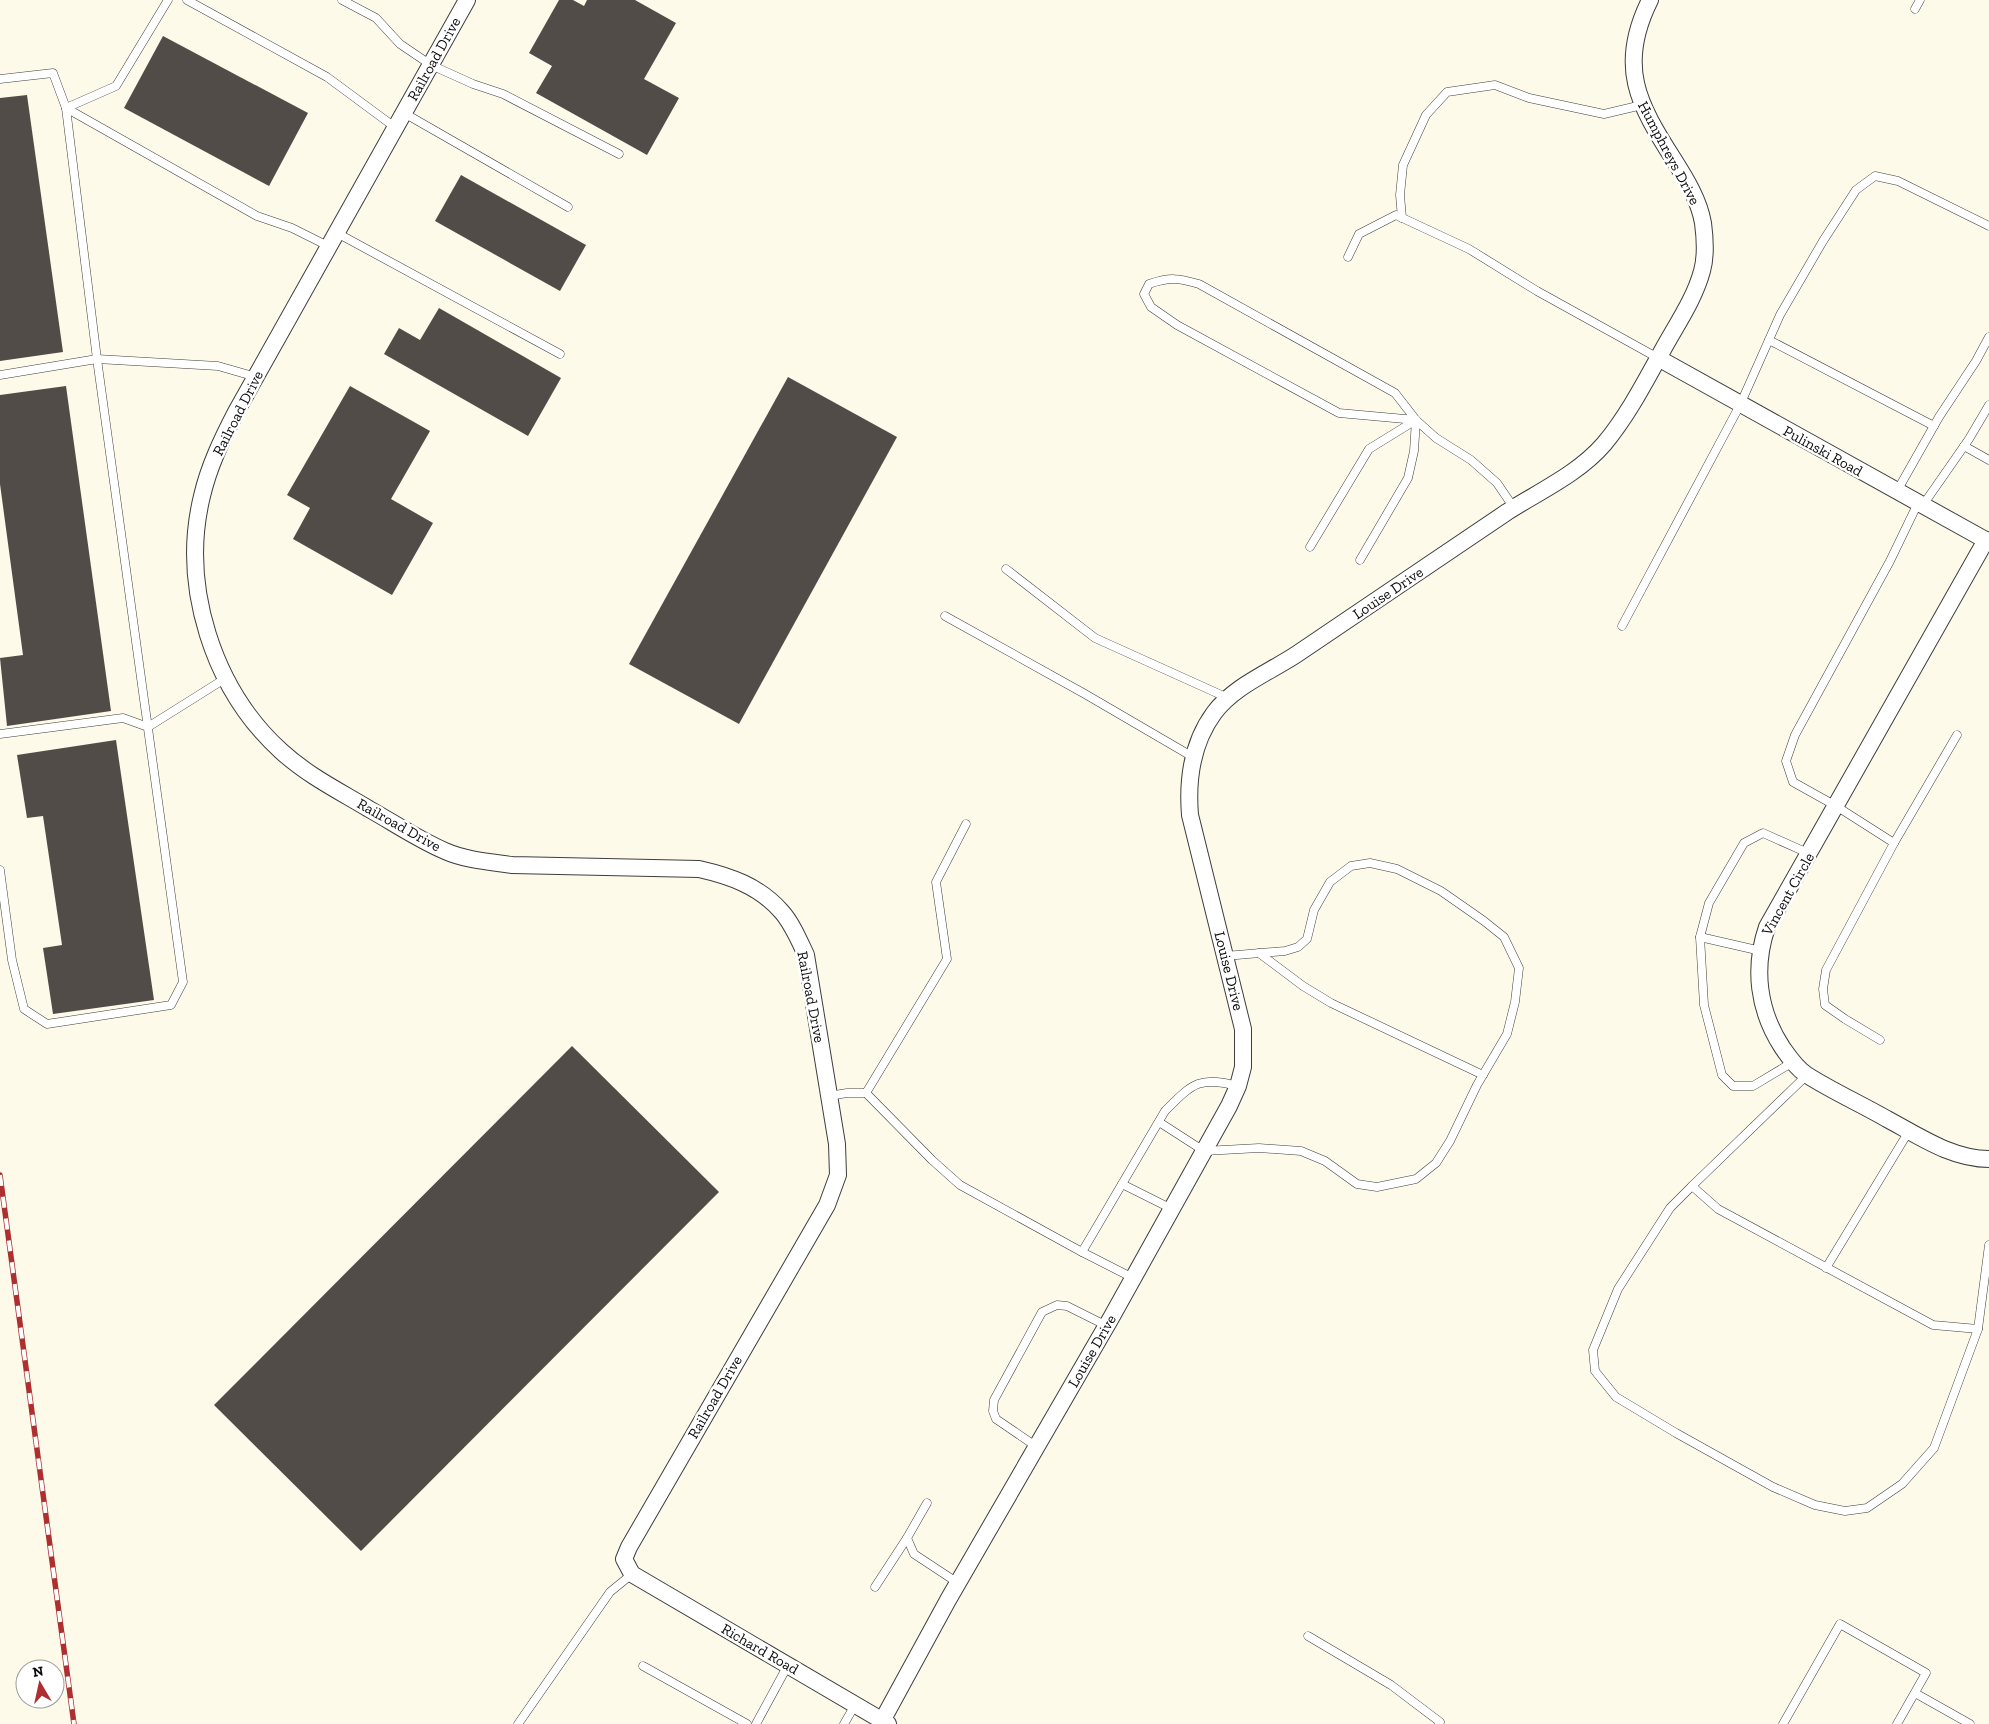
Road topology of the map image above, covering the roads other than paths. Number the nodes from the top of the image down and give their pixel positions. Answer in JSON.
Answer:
{"nodes":[{"id":1,"x":168,"y":0,"type":"edge"},
{"id":2,"x":186,"y":0,"type":"edge"},
{"id":3,"x":342,"y":0,"type":"edge"},
{"id":4,"x":467,"y":0,"type":"edge"},
{"id":5,"x":1650,"y":0,"type":"edge"},
{"id":6,"x":1920,"y":0,"type":"edge"},
{"id":7,"x":1915,"y":9,"type":"dead end"},
{"id":8,"x":431,"y":65,"type":"junction"},
{"id":9,"x":0,"y":78,"type":"edge"},
{"id":10,"x":1642,"y":105,"type":"junction"},
{"id":11,"x":66,"y":108,"type":"junction"},
{"id":12,"x":404,"y":113,"type":"junction"},
{"id":13,"x":396,"y":128,"type":"junction"},
{"id":14,"x":619,"y":154,"type":"dead end"},
{"id":15,"x":568,"y":207,"type":"dead end"},
{"id":16,"x":1402,"y":218,"type":"junction"},
{"id":17,"x":1989,"y":226,"type":"edge"},
{"id":18,"x":333,"y":240,"type":"junction"},
{"id":19,"x":1348,"y":257,"type":"dead end"},
{"id":20,"x":1989,"y":337,"type":"edge"},
{"id":21,"x":1769,"y":340,"type":"junction"},
{"id":22,"x":560,"y":354,"type":"dead end"},
{"id":23,"x":1658,"y":358,"type":"junction"},
{"id":24,"x":97,"y":359,"type":"junction"},
{"id":25,"x":0,"y":375,"type":"edge"},
{"id":26,"x":256,"y":378,"type":"junction"},
{"id":27,"x":1989,"y":404,"type":"edge"},
{"id":28,"x":1740,"y":405,"type":"junction"},
{"id":29,"x":1416,"y":420,"type":"junction"},
{"id":30,"x":1934,"y":426,"type":"junction"},
{"id":31,"x":1964,"y":446,"type":"junction"},
{"id":32,"x":1989,"y":460,"type":"edge"},
{"id":33,"x":1897,"y":491,"type":"junction"},
{"id":34,"x":1920,"y":504,"type":"junction"},
{"id":35,"x":1514,"y":508,"type":"junction"},
{"id":36,"x":1988,"y":541,"type":"edge"},
{"id":37,"x":1310,"y":547,"type":"dead end"},
{"id":38,"x":1360,"y":560,"type":"dead end"},
{"id":39,"x":1006,"y":569,"type":"dead end"},
{"id":40,"x":945,"y":616,"type":"dead end"},
{"id":41,"x":1622,"y":626,"type":"dead end"},
{"id":42,"x":226,"y":678,"type":"junction"},
{"id":43,"x":1228,"y":698,"type":"junction"},
{"id":44,"x":148,"y":727,"type":"junction"},
{"id":45,"x":0,"y":734,"type":"edge"},
{"id":46,"x":1957,"y":735,"type":"dead end"},
{"id":47,"x":1193,"y":757,"type":"junction"},
{"id":48,"x":1836,"y":806,"type":"junction"},
{"id":49,"x":966,"y":824,"type":"dead end"},
{"id":50,"x":1894,"y":843,"type":"junction"},
{"id":51,"x":1810,"y":854,"type":"junction"},
{"id":52,"x":0,"y":870,"type":"edge"},
{"id":53,"x":1700,"y":937,"type":"junction"},
{"id":54,"x":1761,"y":951,"type":"junction"},
{"id":55,"x":1260,"y":953,"type":"junction"},
{"id":56,"x":1225,"y":956,"type":"junction"},
{"id":57,"x":1880,"y":1040,"type":"dead end"},
{"id":58,"x":1793,"y":1062,"type":"junction"},
{"id":59,"x":1483,"y":1075,"type":"junction"},
{"id":60,"x":1807,"y":1075,"type":"junction"},
{"id":61,"x":1238,"y":1086,"type":"junction"},
{"id":62,"x":866,"y":1093,"type":"junction"},
{"id":63,"x":829,"y":1096,"type":"junction"},
{"id":64,"x":1159,"y":1122,"type":"junction"},
{"id":65,"x":1909,"y":1130,"type":"junction"},
{"id":66,"x":1204,"y":1151,"type":"junction"},
{"id":67,"x":1989,"y":1159,"type":"edge"},
{"id":68,"x":1122,"y":1184,"type":"junction"},
{"id":69,"x":1692,"y":1186,"type":"junction"},
{"id":70,"x":1172,"y":1209,"type":"junction"},
{"id":71,"x":1989,"y":1245,"type":"edge"},
{"id":72,"x":1082,"y":1252,"type":"junction"},
{"id":73,"x":1826,"y":1268,"type":"junction"},
{"id":74,"x":1133,"y":1278,"type":"junction"},
{"id":75,"x":1107,"y":1326,"type":"junction"},
{"id":76,"x":1978,"y":1329,"type":"junction"},
{"id":77,"x":1037,"y":1446,"type":"junction"},
{"id":78,"x":927,"y":1503,"type":"dead end"},
{"id":79,"x":907,"y":1538,"type":"junction"},
{"id":80,"x":632,"y":1574,"type":"junction"},
{"id":81,"x":958,"y":1582,"type":"junction"},
{"id":82,"x":875,"y":1587,"type":"dead end"},
{"id":83,"x":1308,"y":1636,"type":"dead end"},
{"id":84,"x":788,"y":1665,"type":"junction"},
{"id":85,"x":643,"y":1666,"type":"dead end"},
{"id":86,"x":1915,"y":1693,"type":"junction"},
{"id":87,"x":855,"y":1705,"type":"junction"},
{"id":88,"x":885,"y":1722,"type":"edge"},
{"id":89,"x":518,"y":1724,"type":"edge"},
{"id":90,"x":747,"y":1724,"type":"edge"},
{"id":91,"x":756,"y":1724,"type":"edge"},
{"id":92,"x":844,"y":1724,"type":"edge"},
{"id":93,"x":1438,"y":1724,"type":"edge"},
{"id":94,"x":1783,"y":1724,"type":"edge"},
{"id":95,"x":1897,"y":1724,"type":"edge"},
{"id":96,"x":1970,"y":1724,"type":"edge"}],
"edges":[{"from":1,"to":11,"type":"lane"},
{"from":2,"to":13,"type":"lane"},
{"from":3,"to":8,"type":"lane"},
{"from":4,"to":8,"type":"street","name":"Railroad Drive"},
{"from":5,"to":10,"type":"street","name":"Humphreys Drive"},
{"from":6,"to":7,"type":"lane"},
{"from":8,"to":12,"type":"street","name":"Railroad Drive"},
{"from":8,"to":14,"type":"lane"},
{"from":9,"to":11,"type":"lane"},
{"from":10,"to":16,"type":"lane"},
{"from":10,"to":23,"type":"street","name":"Humphreys Drive"},
{"from":11,"to":18,"type":"lane"},
{"from":11,"to":24,"type":"lane"},
{"from":12,"to":13,"type":"street","name":"Railroad Drive"},
{"from":12,"to":15,"type":"lane"},
{"from":13,"to":18,"type":"street","name":"Railroad Drive"},
{"from":16,"to":19,"type":"lane"},
{"from":16,"to":23,"type":"lane"},
{"from":17,"to":21,"type":"lane"},
{"from":18,"to":22,"type":"lane"},
{"from":18,"to":26,"type":"street","name":"Railroad Drive"},
{"from":20,"to":30,"type":"lane"},
{"from":21,"to":28,"type":"lane"},
{"from":21,"to":30,"type":"lane"},
{"from":23,"to":28,"type":"street","name":"Pulinski Road"},
{"from":23,"to":35,"type":"street","name":"Louise Drive"},
{"from":24,"to":25,"type":"lane"},
{"from":24,"to":26,"type":"lane"},
{"from":24,"to":44,"type":"lane"},
{"from":26,"to":42,"type":"street","name":"Railroad Drive"},
{"from":27,"to":31,"type":"lane"},
{"from":28,"to":33,"type":"street","name":"Pulinski Road"},
{"from":28,"to":41,"type":"lane"},
{"from":29,"to":29,"type":"lane"},
{"from":29,"to":35,"type":"lane"},
{"from":29,"to":37,"type":"lane"},
{"from":29,"to":38,"type":"lane"},
{"from":30,"to":33,"type":"lane"},
{"from":31,"to":32,"type":"lane"},
{"from":31,"to":34,"type":"lane"},
{"from":33,"to":34,"type":"street","name":"Pulinski Road"},
{"from":34,"to":36,"type":"street","name":"Pulinski Road"},
{"from":34,"to":48,"type":"lane"},
{"from":35,"to":43,"type":"street","name":"Louise Drive"},
{"from":36,"to":48,"type":"street","name":"Vincent Circle"},
{"from":39,"to":43,"type":"lane"},
{"from":40,"to":47,"type":"lane"},
{"from":42,"to":44,"type":"lane"},
{"from":42,"to":63,"type":"street","name":"Railroad Drive"},
{"from":43,"to":47,"type":"street","name":"Louise Drive"},
{"from":44,"to":45,"type":"lane"},
{"from":44,"to":52,"type":"lane"},
{"from":46,"to":50,"type":"lane"},
{"from":47,"to":56,"type":"street","name":"Louise Drive"},
{"from":48,"to":50,"type":"lane"},
{"from":48,"to":51,"type":"street","name":"Vincent Circle"},
{"from":49,"to":62,"type":"lane"},
{"from":50,"to":57,"type":"lane"},
{"from":51,"to":53,"type":"lane"},
{"from":51,"to":54,"type":"street","name":"Vincent Circle"},
{"from":53,"to":54,"type":"lane"},
{"from":53,"to":58,"type":"lane"},
{"from":54,"to":58,"type":"street","name":"Vincent Circle"},
{"from":55,"to":56,"type":"lane"},
{"from":55,"to":59,"type":"lane"},
{"from":55,"to":59,"type":"lane"},
{"from":56,"to":61,"type":"street","name":"Louise Drive"},
{"from":58,"to":60,"type":"street","name":"Vincent Circle"},
{"from":59,"to":66,"type":"lane"},
{"from":60,"to":65,"type":"street","name":"Vincent Circle"},
{"from":60,"to":69,"type":"lane"},
{"from":61,"to":64,"type":"lane"},
{"from":61,"to":66,"type":"street","name":"Louise Drive"},
{"from":62,"to":63,"type":"lane"},
{"from":62,"to":72,"type":"lane"},
{"from":63,"to":80,"type":"street","name":"Railroad Drive"},
{"from":64,"to":66,"type":"lane"},
{"from":64,"to":68,"type":"lane"},
{"from":65,"to":67,"type":"street","name":"Vincent Circle"},
{"from":65,"to":73,"type":"lane"},
{"from":66,"to":70,"type":"street","name":"Louise Drive"},
{"from":68,"to":70,"type":"lane"},
{"from":68,"to":72,"type":"lane"},
{"from":69,"to":73,"type":"lane"},
{"from":69,"to":76,"type":"lane"},
{"from":70,"to":74,"type":"street","name":"Louise Drive"},
{"from":71,"to":76,"type":"lane"},
{"from":72,"to":74,"type":"lane"},
{"from":73,"to":76,"type":"lane"},
{"from":74,"to":75,"type":"street","name":"Louise Drive"},
{"from":75,"to":77,"type":"street","name":"Louise Drive"},
{"from":75,"to":77,"type":"lane"},
{"from":77,"to":81,"type":"street","name":"Louise Drive"},
{"from":78,"to":79,"type":"lane"},
{"from":79,"to":81,"type":"lane"},
{"from":79,"to":82,"type":"lane"},
{"from":80,"to":84,"type":"street","name":"Richard Road"},
{"from":80,"to":89,"type":"lane"},
{"from":81,"to":88,"type":"street","name":"Louise Drive"},
{"from":83,"to":93,"type":"lane"},
{"from":84,"to":87,"type":"street","name":"Richard Road"},
{"from":84,"to":91,"type":"lane"},
{"from":85,"to":90,"type":"lane"},
{"from":86,"to":94,"type":"lane"},
{"from":86,"to":95,"type":"lane"},
{"from":86,"to":96,"type":"lane"},
{"from":87,"to":88,"type":"street","name":"Richard Road"},
{"from":87,"to":92,"type":"lane"}]}
